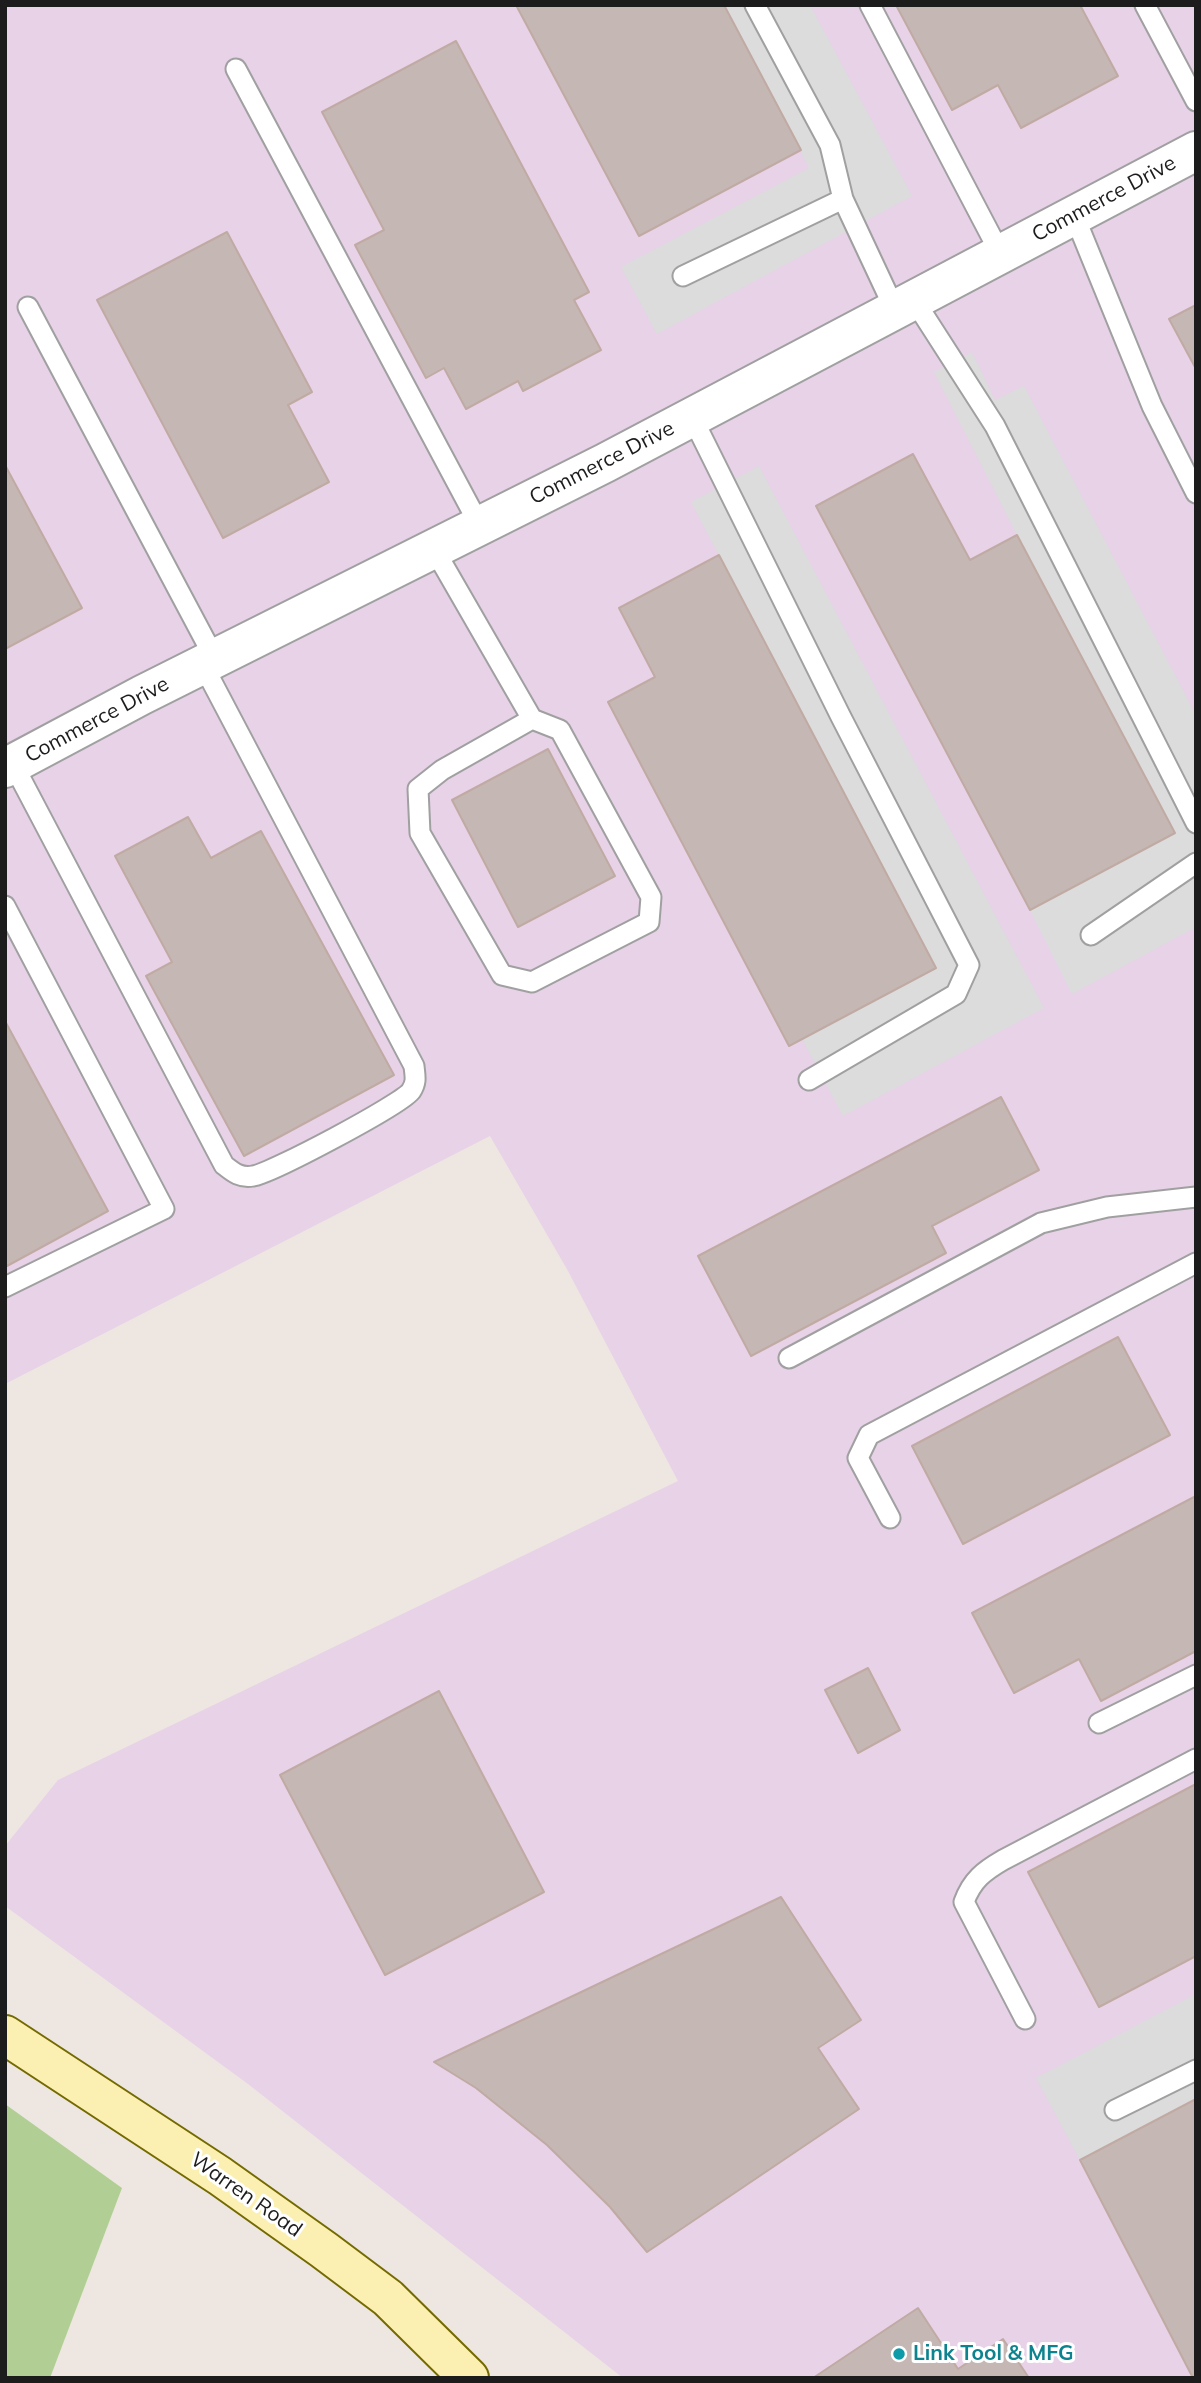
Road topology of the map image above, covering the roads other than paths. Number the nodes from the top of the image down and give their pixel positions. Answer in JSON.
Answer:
{"nodes":[{"id":1,"x":755,"y":5,"type":"edge"},
{"id":2,"x":870,"y":5,"type":"edge"},
{"id":3,"x":1145,"y":5,"type":"edge"},
{"id":4,"x":236,"y":69,"type":"dead end"},
{"id":5,"x":1196,"y":101,"type":"edge"},
{"id":6,"x":1196,"y":150,"type":"edge"},
{"id":7,"x":843,"y":199,"type":"junction"},
{"id":8,"x":1074,"y":215,"type":"junction"},
{"id":9,"x":1000,"y":253,"type":"junction"},
{"id":10,"x":683,"y":276,"type":"dead end"},
{"id":11,"x":904,"y":305,"type":"junction"},
{"id":12,"x":28,"y":307,"type":"dead end"},
{"id":13,"x":692,"y":417,"type":"junction"},
{"id":14,"x":1196,"y":493,"type":"edge"},
{"id":15,"x":480,"y":526,"type":"junction"},
{"id":16,"x":434,"y":549,"type":"junction"},
{"id":17,"x":209,"y":662,"type":"junction"},
{"id":18,"x":531,"y":719,"type":"junction"},
{"id":19,"x":9,"y":766,"type":"edge"},
{"id":20,"x":1196,"y":823,"type":"edge"},
{"id":21,"x":1196,"y":863,"type":"edge"},
{"id":22,"x":5,"y":906,"type":"edge"},
{"id":23,"x":1091,"y":935,"type":"dead end"},
{"id":24,"x":809,"y":1080,"type":"dead end"},
{"id":25,"x":1196,"y":1197,"type":"edge"},
{"id":26,"x":1196,"y":1263,"type":"edge"},
{"id":27,"x":5,"y":1287,"type":"edge"},
{"id":28,"x":789,"y":1358,"type":"dead end"},
{"id":29,"x":890,"y":1518,"type":"dead end"},
{"id":30,"x":1196,"y":1675,"type":"edge"},
{"id":31,"x":1099,"y":1723,"type":"dead end"},
{"id":32,"x":1196,"y":1759,"type":"edge"},
{"id":33,"x":1025,"y":2019,"type":"dead end"},
{"id":34,"x":5,"y":2035,"type":"edge"},
{"id":35,"x":1196,"y":2070,"type":"edge"},
{"id":36,"x":1115,"y":2110,"type":"dead end"},
{"id":37,"x":469,"y":2378,"type":"edge"}],
"edges":[{"from":1,"to":7,"type":"lane"},
{"from":2,"to":9,"type":"lane"},
{"from":3,"to":5,"type":"lane"},
{"from":4,"to":15,"type":"lane"},
{"from":6,"to":8,"type":"street","name":"Commerce Drive"},
{"from":7,"to":10,"type":"lane"},
{"from":7,"to":11,"type":"lane"},
{"from":8,"to":9,"type":"street","name":"Commerce Drive"},
{"from":8,"to":14,"type":"lane"},
{"from":9,"to":11,"type":"street","name":"Commerce Drive"},
{"from":11,"to":13,"type":"street","name":"Commerce Drive"},
{"from":11,"to":20,"type":"lane"},
{"from":12,"to":17,"type":"lane"},
{"from":13,"to":15,"type":"street","name":"Commerce Drive"},
{"from":13,"to":24,"type":"lane"},
{"from":15,"to":16,"type":"street","name":"Commerce Drive"},
{"from":16,"to":17,"type":"street","name":"Commerce Drive"},
{"from":16,"to":18,"type":"lane"},
{"from":17,"to":19,"type":"street","name":"Commerce Drive"},
{"from":17,"to":19,"type":"lane"},
{"from":18,"to":18,"type":"lane"},
{"from":21,"to":23,"type":"lane"},
{"from":22,"to":27,"type":"lane"},
{"from":25,"to":28,"type":"lane"},
{"from":26,"to":29,"type":"lane"},
{"from":30,"to":31,"type":"lane"},
{"from":32,"to":33,"type":"lane"},
{"from":34,"to":37,"type":"main road","name":"Warren Road"},
{"from":35,"to":36,"type":"lane"}]}
